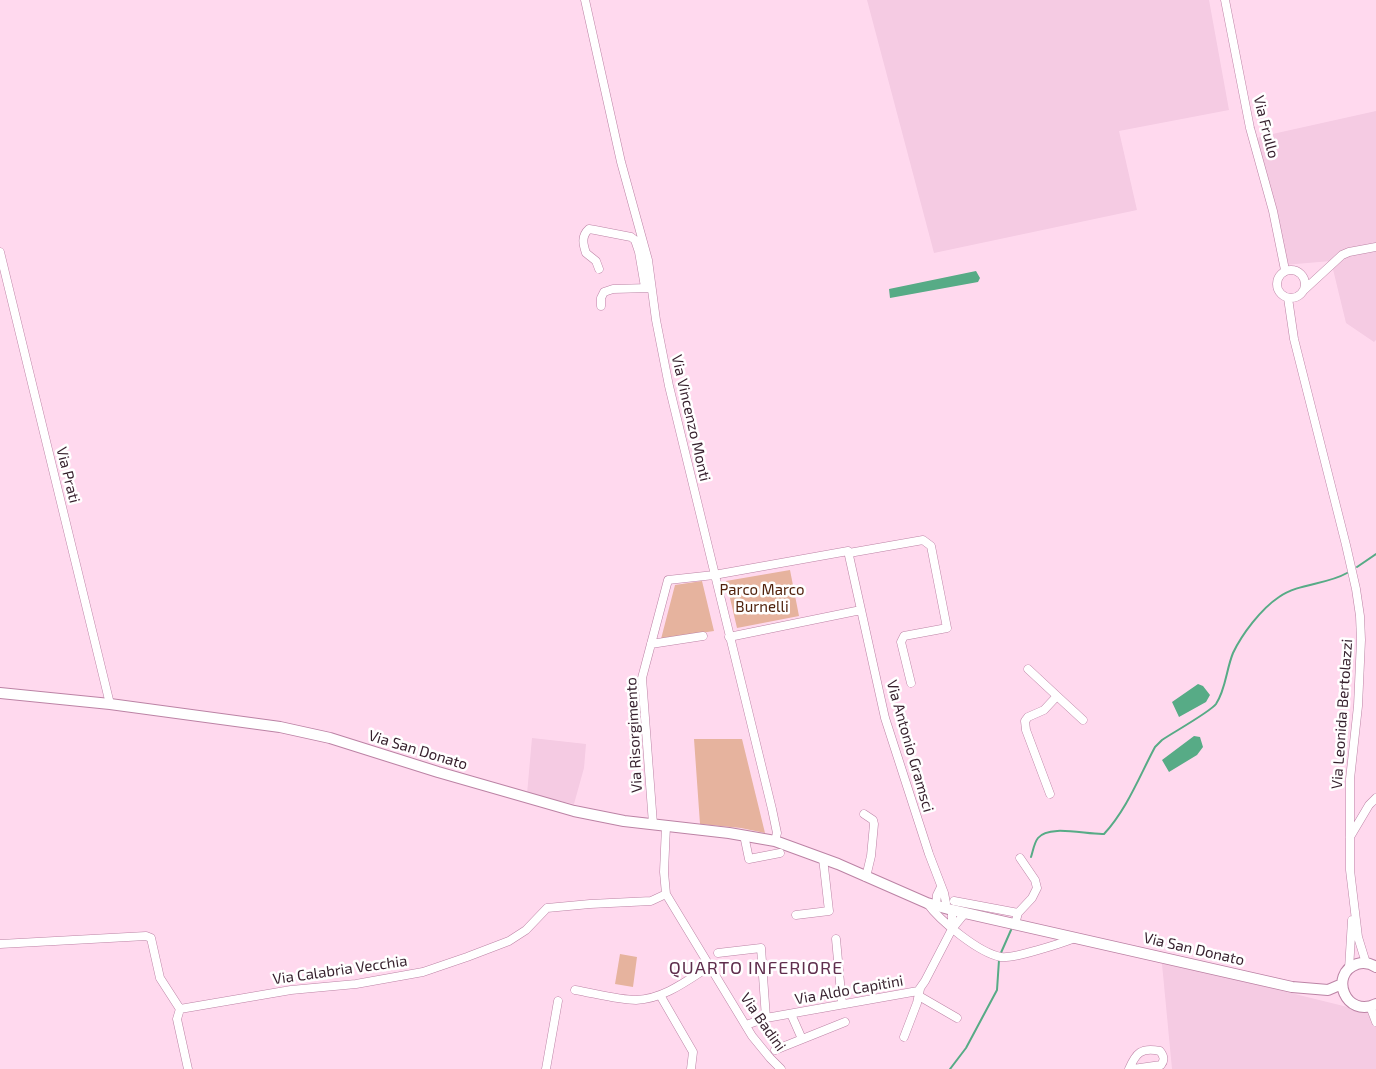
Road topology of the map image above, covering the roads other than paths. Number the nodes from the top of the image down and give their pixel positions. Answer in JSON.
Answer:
{"nodes":[{"id":1,"x":585,"y":0,"type":"edge"},
{"id":2,"x":1226,"y":0,"type":"edge"},
{"id":3,"x":1376,"y":247,"type":"edge"},
{"id":4,"x":0,"y":252,"type":"edge"},
{"id":5,"x":599,"y":269,"type":"dead end"},
{"id":6,"x":646,"y":269,"type":"junction"},
{"id":7,"x":1288,"y":270,"type":"junction"},
{"id":8,"x":1301,"y":273,"type":"junction"},
{"id":9,"x":1320,"y":275,"type":"junction"},
{"id":10,"x":649,"y":288,"type":"junction"},
{"id":11,"x":1301,"y":293,"type":"junction"},
{"id":12,"x":1288,"y":298,"type":"junction"},
{"id":13,"x":601,"y":306,"type":"dead end"},
{"id":14,"x":1292,"y":323,"type":"junction"},
{"id":15,"x":849,"y":553,"type":"junction"},
{"id":16,"x":714,"y":575,"type":"junction"},
{"id":17,"x":861,"y":610,"type":"junction"},
{"id":18,"x":703,"y":636,"type":"dead end"},
{"id":19,"x":729,"y":637,"type":"junction"},
{"id":20,"x":651,"y":644,"type":"junction"},
{"id":21,"x":1028,"y":669,"type":"dead end"},
{"id":22,"x":911,"y":683,"type":"dead end"},
{"id":23,"x":0,"y":693,"type":"edge"},
{"id":24,"x":1057,"y":696,"type":"junction"},
{"id":25,"x":110,"y":704,"type":"junction"},
{"id":26,"x":1083,"y":720,"type":"dead end"},
{"id":27,"x":1050,"y":794,"type":"dead end"},
{"id":28,"x":1376,"y":798,"type":"edge"},
{"id":29,"x":864,"y":814,"type":"dead end"},
{"id":30,"x":653,"y":824,"type":"junction"},
{"id":31,"x":666,"y":826,"type":"junction"},
{"id":32,"x":744,"y":835,"type":"junction"},
{"id":33,"x":1350,"y":837,"type":"junction"},
{"id":34,"x":775,"y":841,"type":"junction"},
{"id":35,"x":780,"y":854,"type":"dead end"},
{"id":36,"x":823,"y":858,"type":"junction"},
{"id":37,"x":1020,"y":858,"type":"dead end"},
{"id":38,"x":866,"y":877,"type":"junction"},
{"id":39,"x":666,"y":894,"type":"junction"},
{"id":40,"x":1353,"y":904,"type":"junction"},
{"id":41,"x":943,"y":906,"type":"junction"},
{"id":42,"x":965,"y":913,"type":"junction"},
{"id":43,"x":1018,"y":913,"type":"junction"},
{"id":44,"x":796,"y":915,"type":"dead end"},
{"id":45,"x":1015,"y":924,"type":"junction"},
{"id":46,"x":952,"y":929,"type":"junction"},
{"id":47,"x":1075,"y":938,"type":"junction"},
{"id":48,"x":836,"y":939,"type":"dead end"},
{"id":49,"x":0,"y":944,"type":"edge"},
{"id":50,"x":718,"y":953,"type":"dead end"},
{"id":51,"x":1371,"y":965,"type":"edge"},
{"id":52,"x":710,"y":966,"type":"junction"},
{"id":53,"x":1349,"y":969,"type":"junction"},
{"id":54,"x":1342,"y":984,"type":"junction"},
{"id":55,"x":1307,"y":989,"type":"junction"},
{"id":56,"x":575,"y":990,"type":"dead end"},
{"id":57,"x":920,"y":992,"type":"junction"},
{"id":58,"x":660,"y":995,"type":"junction"},
{"id":59,"x":1348,"y":1000,"type":"junction"},
{"id":60,"x":558,"y":1001,"type":"dead end"},
{"id":61,"x":842,"y":1004,"type":"junction"},
{"id":62,"x":1373,"y":1005,"type":"edge"},
{"id":63,"x":180,"y":1009,"type":"junction"},
{"id":64,"x":791,"y":1014,"type":"junction"},
{"id":65,"x":766,"y":1018,"type":"junction"},
{"id":66,"x":957,"y":1018,"type":"dead end"},
{"id":67,"x":845,"y":1022,"type":"dead end"},
{"id":68,"x":1376,"y":1022,"type":"edge"},
{"id":69,"x":746,"y":1025,"type":"junction"},
{"id":70,"x":904,"y":1037,"type":"dead end"},
{"id":71,"x":802,"y":1038,"type":"junction"},
{"id":72,"x":775,"y":1050,"type":"dead end"},
{"id":73,"x":188,"y":1069,"type":"edge"},
{"id":74,"x":546,"y":1069,"type":"edge"},
{"id":75,"x":691,"y":1069,"type":"edge"},
{"id":76,"x":781,"y":1069,"type":"edge"},
{"id":77,"x":1129,"y":1069,"type":"edge"},
{"id":78,"x":1133,"y":1069,"type":"edge"}],
"edges":[{"from":1,"to":6,"type":"street","name":"Via Vincenzo Monti"},
{"from":2,"to":7,"type":"street","name":"Via Frullo"},
{"from":3,"to":9,"type":"street"},
{"from":4,"to":25,"type":"street","name":"Via Prati"},
{"from":5,"to":6,"type":"street"},
{"from":6,"to":10,"type":"street","name":"Via Vincenzo Monti"},
{"from":7,"to":8,"type":"street"},
{"from":7,"to":12,"type":"street"},
{"from":8,"to":9,"type":"street"},
{"from":8,"to":11,"type":"street"},
{"from":9,"to":11,"type":"street"},
{"from":10,"to":13,"type":"street"},
{"from":10,"to":16,"type":"street","name":"Via Vincenzo Monti"},
{"from":11,"to":12,"type":"street"},
{"from":11,"to":14,"type":"street","name":"Via Leonida Bertolazzi"},
{"from":12,"to":14,"type":"street","name":"Via Leonida Bertolazzi"},
{"from":14,"to":33,"type":"street","name":"Via Leonida Bertolazzi"},
{"from":15,"to":16,"type":"street","name":"Via Antonio Gramsci"},
{"from":15,"to":17,"type":"street","name":"Via Antonio Gramsci"},
{"from":15,"to":22,"type":"street","name":"Via Antonio Gramsci"},
{"from":16,"to":19,"type":"street","name":"Via Vincenzo Monti"},
{"from":16,"to":20,"type":"street","name":"Via Risorgimento"},
{"from":17,"to":19,"type":"street"},
{"from":17,"to":41,"type":"street","name":"Via Antonio Gramsci"},
{"from":18,"to":20,"type":"street"},
{"from":19,"to":34,"type":"street","name":"Via Vincenzo Monti"},
{"from":20,"to":30,"type":"street","name":"Via Risorgimento"},
{"from":21,"to":24,"type":"street"},
{"from":23,"to":25,"type":"main road","name":"Via San Donato"},
{"from":24,"to":26,"type":"street"},
{"from":24,"to":27,"type":"street"},
{"from":25,"to":30,"type":"main road","name":"Via San Donato"},
{"from":28,"to":33,"type":"street"},
{"from":29,"to":38,"type":"street"},
{"from":30,"to":31,"type":"main road","name":"Via San Donato"},
{"from":31,"to":32,"type":"main road","name":"Via San Donato"},
{"from":31,"to":39,"type":"street","name":"Via Badini"},
{"from":32,"to":34,"type":"main road","name":"Via San Donato"},
{"from":32,"to":35,"type":"street"},
{"from":33,"to":40,"type":"street","name":"Via Leonida Bertolazzi"},
{"from":34,"to":36,"type":"main road","name":"Via San Donato"},
{"from":36,"to":38,"type":"main road","name":"Via San Donato"},
{"from":36,"to":44,"type":"street"},
{"from":37,"to":43,"type":"street"},
{"from":38,"to":41,"type":"main road","name":"Via San Donato"},
{"from":39,"to":52,"type":"street","name":"Via Badini"},
{"from":39,"to":63,"type":"street","name":"Via Calabria Vecchia"},
{"from":40,"to":51,"type":"street","name":"Via Leonida Bertolazzi"},
{"from":40,"to":53,"type":"street","name":"Via Leonida Bertolazzi"},
{"from":41,"to":42,"type":"main road","name":"Via San Donato"},
{"from":41,"to":43,"type":"street"},
{"from":41,"to":46,"type":"street","name":"Via Antonio Gramsci"},
{"from":41,"to":46,"type":"street","name":"Via San Donato"},
{"from":42,"to":45,"type":"main road","name":"Via San Donato"},
{"from":42,"to":46,"type":"street","name":"Via Aldo Capitini"},
{"from":43,"to":45,"type":"street"},
{"from":45,"to":47,"type":"main road","name":"Via San Donato"},
{"from":46,"to":47,"type":"street","name":"Via San Donato"},
{"from":46,"to":57,"type":"street","name":"Via Aldo Capitini"},
{"from":47,"to":55,"type":"main road","name":"Via San Donato"},
{"from":48,"to":61,"type":"street"},
{"from":49,"to":63,"type":"street"},
{"from":50,"to":65,"type":"street"},
{"from":51,"to":53,"type":"main road"},
{"from":52,"to":58,"type":"street"},
{"from":52,"to":69,"type":"street","name":"Via Badini"},
{"from":53,"to":54,"type":"main road"},
{"from":54,"to":55,"type":"main road","name":"Via San Donato"},
{"from":54,"to":59,"type":"main road"},
{"from":55,"to":59,"type":"main road","name":"Via San Donato"},
{"from":56,"to":58,"type":"street"},
{"from":57,"to":61,"type":"street","name":"Via Aldo Capitini"},
{"from":57,"to":66,"type":"street"},
{"from":57,"to":70,"type":"street"},
{"from":58,"to":75,"type":"street"},
{"from":59,"to":62,"type":"main road","name":"Via San Donato"},
{"from":60,"to":74,"type":"street"},
{"from":61,"to":64,"type":"street","name":"Via Aldo Capitini"},
{"from":62,"to":68,"type":"street"},
{"from":63,"to":73,"type":"street"},
{"from":64,"to":65,"type":"street","name":"Via Aldo Capitini"},
{"from":64,"to":71,"type":"street"},
{"from":65,"to":69,"type":"street","name":"Via Aldo Capitini"},
{"from":67,"to":71,"type":"street"},
{"from":69,"to":76,"type":"street","name":"Via Badini"},
{"from":71,"to":72,"type":"street"},
{"from":77,"to":78,"type":"street"}]}
